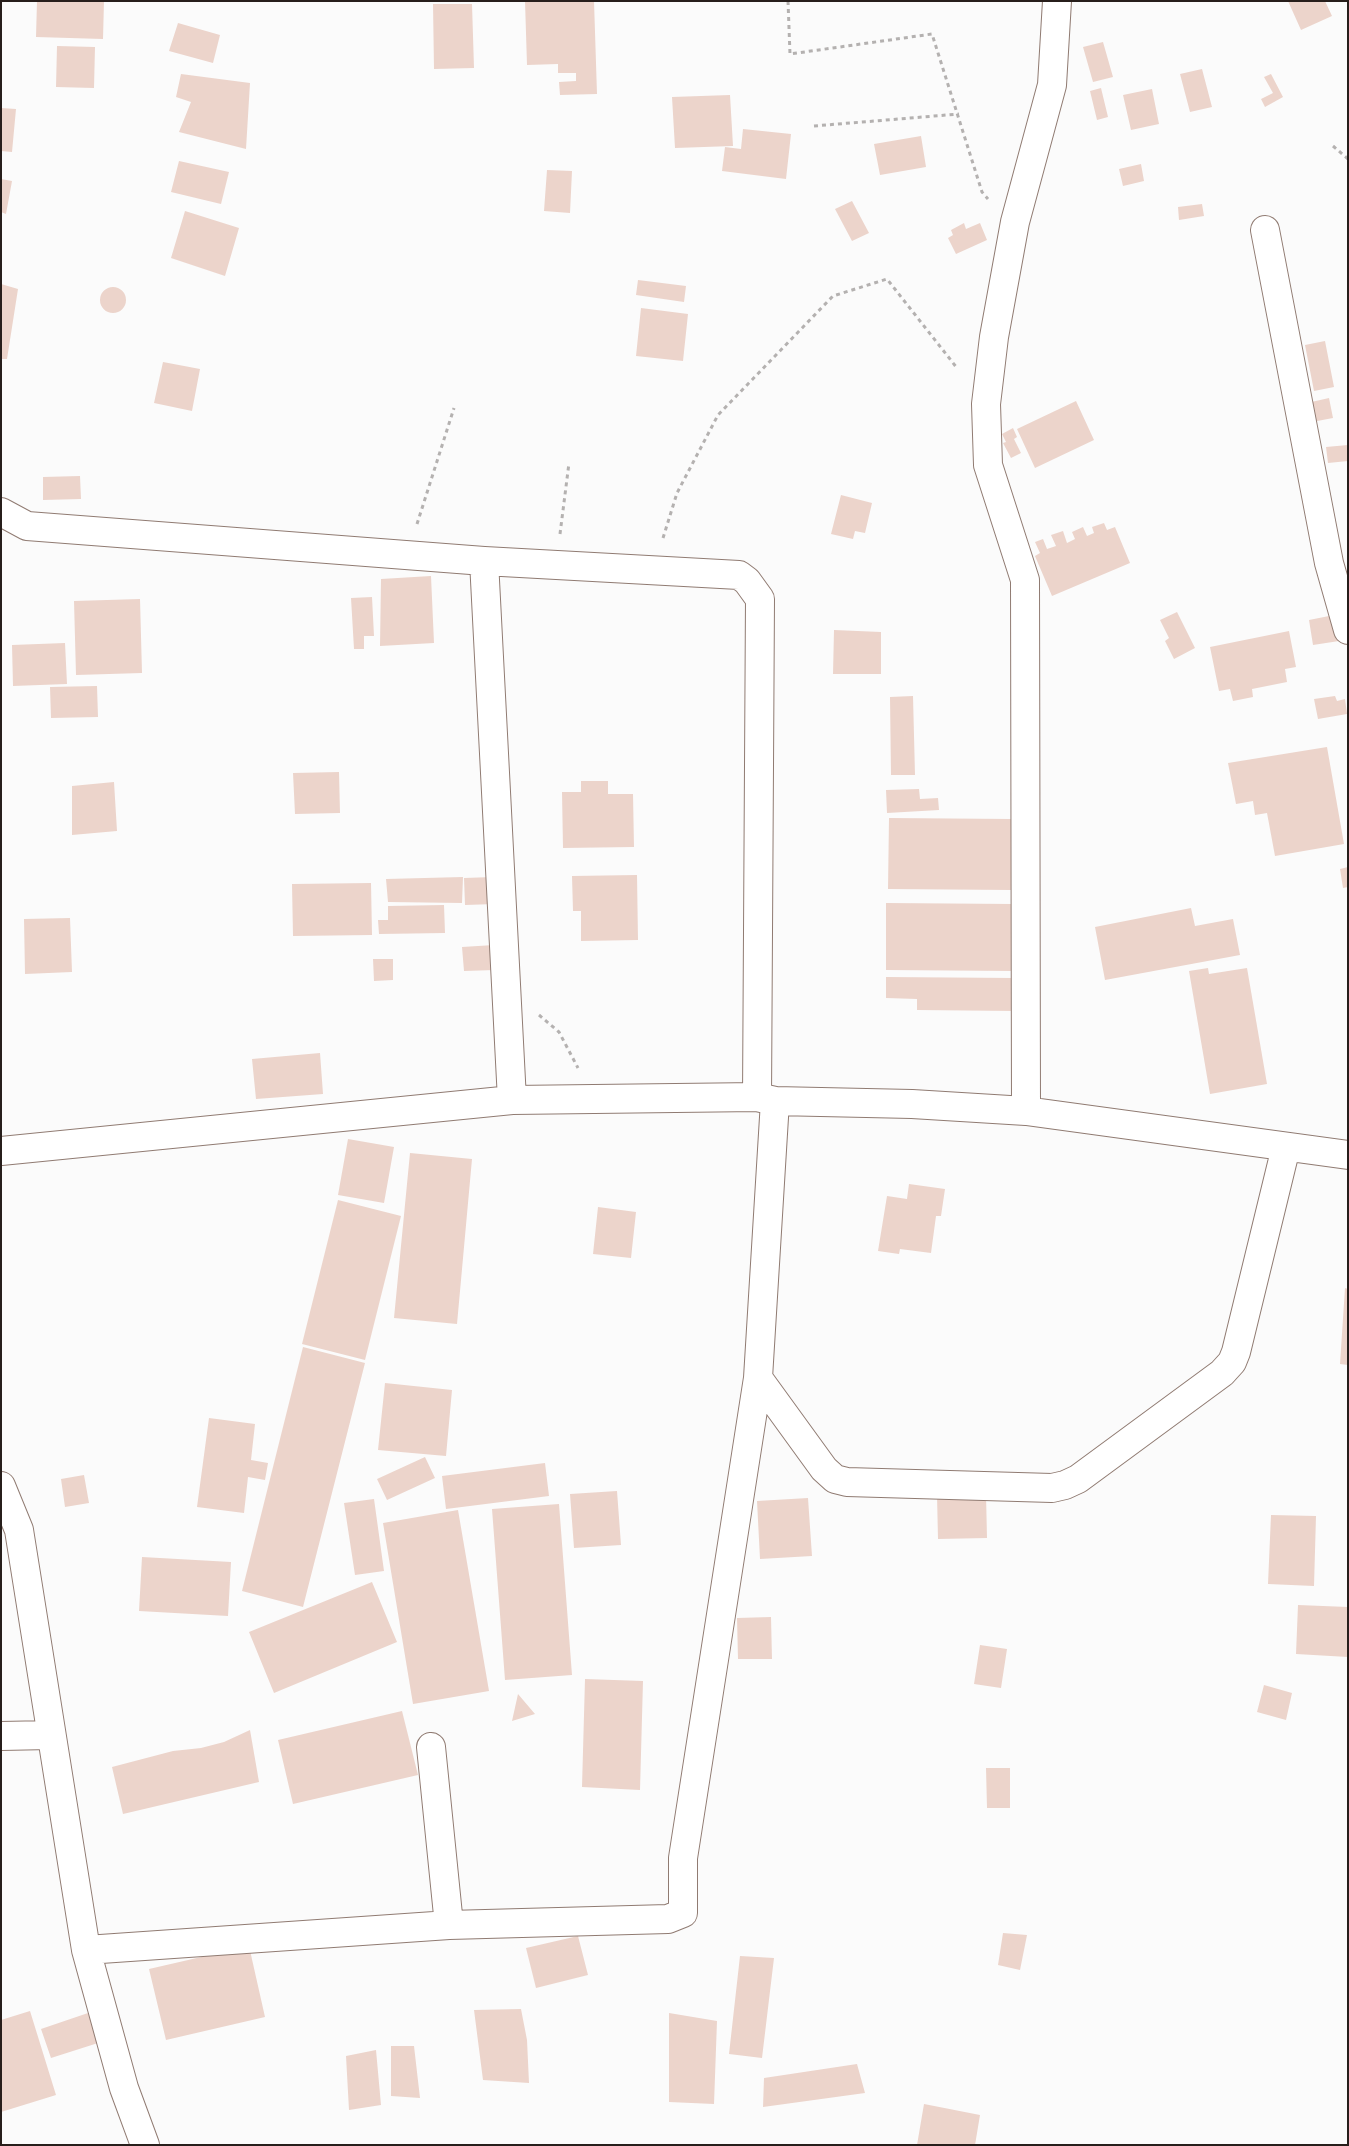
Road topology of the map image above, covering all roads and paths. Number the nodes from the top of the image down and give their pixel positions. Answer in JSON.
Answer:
{"nodes":[{"id":1,"x":788,"y":1,"type":"edge"},
{"id":2,"x":1057,"y":1,"type":"edge"},
{"id":3,"x":959,"y":114,"type":"junction"},
{"id":4,"x":814,"y":126,"type":"dead end"},
{"id":5,"x":1333,"y":146,"type":"dead end"},
{"id":6,"x":1348,"y":159,"type":"edge"},
{"id":7,"x":1264,"y":230,"type":"dead end"},
{"id":8,"x":1013,"y":231,"type":"junction"},
{"id":9,"x":986,"y":404,"type":"junction"},
{"id":10,"x":454,"y":408,"type":"dead end"},
{"id":11,"x":569,"y":463,"type":"dead end"},
{"id":12,"x":1,"y":512,"type":"edge"},
{"id":13,"x":407,"y":555,"type":"junction"},
{"id":14,"x":484,"y":561,"type":"junction"},
{"id":15,"x":557,"y":565,"type":"junction"},
{"id":16,"x":653,"y":570,"type":"junction"},
{"id":17,"x":1348,"y":630,"type":"edge"},
{"id":18,"x":506,"y":987,"type":"junction"},
{"id":19,"x":594,"y":1099,"type":"junction"},
{"id":20,"x":766,"y":1099,"type":"junction"},
{"id":21,"x":512,"y":1100,"type":"junction"},
{"id":22,"x":1026,"y":1111,"type":"junction"},
{"id":23,"x":1286,"y":1147,"type":"junction"},
{"id":24,"x":1,"y":1151,"type":"edge"},
{"id":25,"x":1348,"y":1155,"type":"edge"},
{"id":26,"x":758,"y":1378,"type":"junction"},
{"id":27,"x":1,"y":1486,"type":"edge"},
{"id":28,"x":50,"y":1735,"type":"junction"},
{"id":29,"x":1,"y":1736,"type":"edge"},
{"id":30,"x":431,"y":1747,"type":"dead end"},
{"id":31,"x":449,"y":1925,"type":"junction"},
{"id":32,"x":86,"y":1950,"type":"junction"},
{"id":33,"x":145,"y":2145,"type":"edge"}],
"edges":[{"from":1,"to":3,"type":"path"},
{"from":2,"to":8,"type":"street"},
{"from":3,"to":4,"type":"path"},
{"from":3,"to":8,"type":"path"},
{"from":5,"to":6,"type":"path"},
{"from":7,"to":17,"type":"street"},
{"from":8,"to":9,"type":"street"},
{"from":9,"to":16,"type":"path"},
{"from":9,"to":22,"type":"street"},
{"from":10,"to":13,"type":"path"},
{"from":11,"to":15,"type":"path"},
{"from":12,"to":13,"type":"street"},
{"from":13,"to":14,"type":"street"},
{"from":14,"to":15,"type":"street"},
{"from":14,"to":18,"type":"street"},
{"from":15,"to":16,"type":"street"},
{"from":16,"to":20,"type":"street"},
{"from":18,"to":19,"type":"path"},
{"from":18,"to":21,"type":"street"},
{"from":19,"to":20,"type":"street"},
{"from":19,"to":21,"type":"street"},
{"from":20,"to":22,"type":"street"},
{"from":20,"to":26,"type":"street"},
{"from":21,"to":24,"type":"street"},
{"from":22,"to":23,"type":"street"},
{"from":23,"to":25,"type":"street"},
{"from":23,"to":26,"type":"street"},
{"from":26,"to":31,"type":"street"},
{"from":27,"to":28,"type":"street"},
{"from":28,"to":29,"type":"street"},
{"from":28,"to":32,"type":"street"},
{"from":30,"to":31,"type":"street"},
{"from":31,"to":32,"type":"street"},
{"from":32,"to":33,"type":"street"}]}
